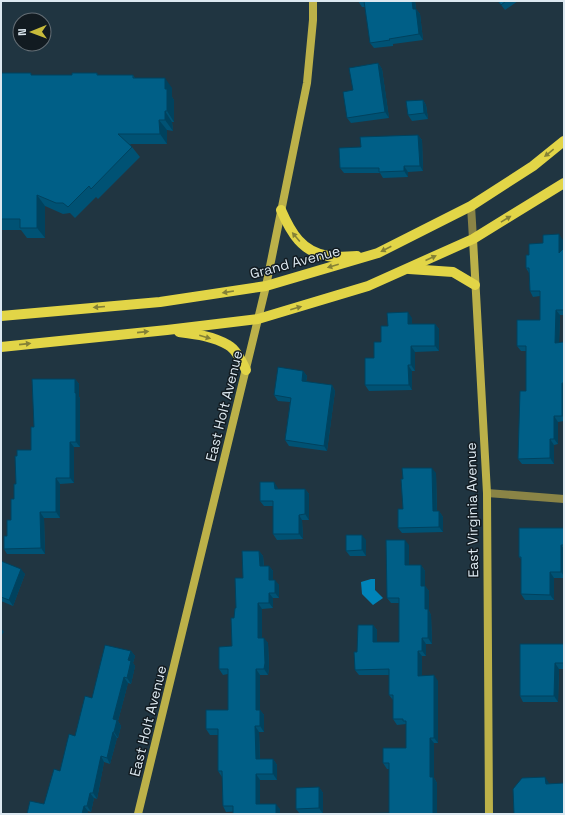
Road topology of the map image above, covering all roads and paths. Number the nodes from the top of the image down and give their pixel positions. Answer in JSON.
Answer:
{"nodes":[{"id":1,"x":313,"y":1,"type":"edge"},
{"id":2,"x":564,"y":141,"type":"edge"},
{"id":3,"x":564,"y":183,"type":"edge"},
{"id":4,"x":471,"y":206,"type":"junction"},
{"id":5,"x":281,"y":210,"type":"junction"},
{"id":6,"x":473,"y":239,"type":"junction"},
{"id":7,"x":371,"y":255,"type":"junction"},
{"id":8,"x":407,"y":269,"type":"junction"},
{"id":9,"x":266,"y":286,"type":"junction"},
{"id":10,"x":475,"y":286,"type":"junction"},
{"id":11,"x":1,"y":316,"type":"edge"},
{"id":12,"x":258,"y":319,"type":"junction"},
{"id":13,"x":167,"y":330,"type":"junction"},
{"id":14,"x":1,"y":347,"type":"edge"},
{"id":15,"x":246,"y":370,"type":"junction"},
{"id":16,"x":486,"y":493,"type":"junction"},
{"id":17,"x":564,"y":499,"type":"edge"},
{"id":18,"x":138,"y":814,"type":"edge"},
{"id":19,"x":489,"y":814,"type":"edge"}],
"edges":[{"from":1,"to":5,"type":"street","name":"East Holt Avenue"},
{"from":2,"to":4,"type":"main road","name":"Grand Avenue","one_way":true},
{"from":6,"to":3,"type":"main road","one_way":true},
{"from":4,"to":6,"type":"street","name":"East Virginia Avenue"},
{"from":4,"to":7,"type":"main road","name":"Grand Avenue","one_way":true},
{"from":7,"to":5,"type":"main road","one_way":true},
{"from":5,"to":9,"type":"street","name":"East Holt Avenue"},
{"from":8,"to":6,"type":"main road","one_way":true},
{"from":6,"to":10,"type":"street","name":"East Virginia Avenue"},
{"from":7,"to":9,"type":"main road","name":"Grand Avenue","one_way":true},
{"from":8,"to":10,"type":"main road"},
{"from":12,"to":8,"type":"main road","one_way":true},
{"from":9,"to":11,"type":"main road","name":"Grand Avenue","one_way":true},
{"from":9,"to":12,"type":"street","name":"East Holt Avenue"},
{"from":10,"to":16,"type":"street","name":"East Virginia Avenue"},
{"from":12,"to":13,"type":"main road"},
{"from":12,"to":15,"type":"street","name":"East Holt Avenue"},
{"from":14,"to":13,"type":"main road","one_way":true},
{"from":13,"to":15,"type":"main road","one_way":true},
{"from":15,"to":18,"type":"street","name":"East Holt Avenue"},
{"from":16,"to":17,"type":"street"},
{"from":16,"to":19,"type":"street","name":"East Virginia Avenue"}]}
